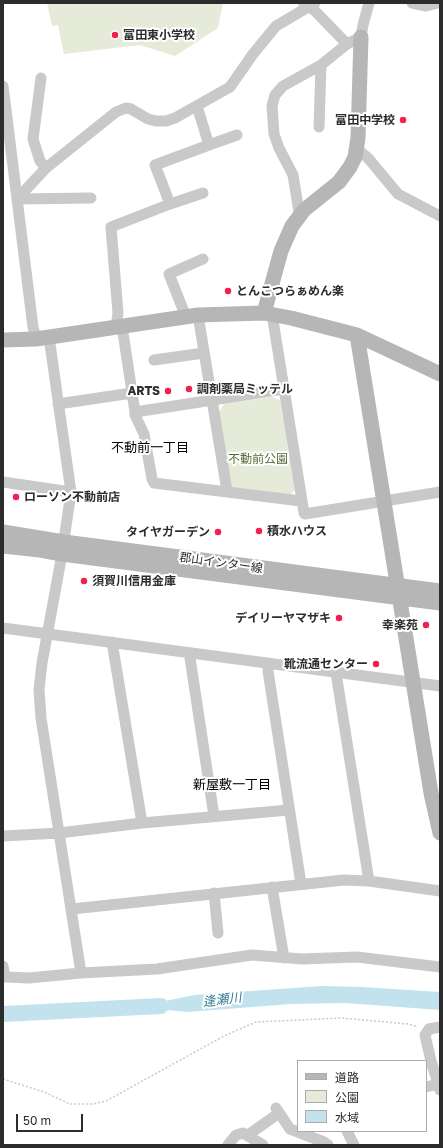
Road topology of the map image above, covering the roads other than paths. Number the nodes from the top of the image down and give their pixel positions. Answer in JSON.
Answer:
{"nodes":[{"id":1,"x":369,"y":3,"type":"edge"},
{"id":2,"x":412,"y":3,"type":"edge"},
{"id":3,"x":438,"y":3,"type":"edge"},
{"id":4,"x":309,"y":4,"type":"edge"},
{"id":5,"x":361,"y":37,"type":"junction"},
{"id":6,"x":347,"y":44,"type":"junction"},
{"id":7,"x":321,"y":65,"type":"junction"},
{"id":8,"x":41,"y":78,"type":"dead end"},
{"id":9,"x":3,"y":86,"type":"edge"},
{"id":10,"x":197,"y":106,"type":"junction"},
{"id":11,"x":319,"y":127,"type":"dead end"},
{"id":12,"x":237,"y":135,"type":"dead end"},
{"id":13,"x":210,"y":144,"type":"junction"},
{"id":14,"x":357,"y":149,"type":"junction"},
{"id":15,"x":7,"y":160,"type":"edge"},
{"id":16,"x":46,"y":168,"type":"junction"},
{"id":17,"x":203,"y":193,"type":"dead end"},
{"id":18,"x":91,"y":198,"type":"dead end"},
{"id":19,"x":17,"y":199,"type":"junction"},
{"id":20,"x":170,"y":204,"type":"junction"},
{"id":21,"x":300,"y":215,"type":"junction"},
{"id":22,"x":440,"y":216,"type":"edge"},
{"id":23,"x":204,"y":259,"type":"dead end"},
{"id":24,"x":268,"y":314,"type":"junction"},
{"id":25,"x":192,"y":316,"type":"junction"},
{"id":26,"x":119,"y":326,"type":"junction"},
{"id":27,"x":357,"y":336,"type":"junction"},
{"id":28,"x":42,"y":338,"type":"junction"},
{"id":29,"x":3,"y":340,"type":"edge"},
{"id":30,"x":204,"y":352,"type":"junction"},
{"id":31,"x":154,"y":360,"type":"dead end"},
{"id":32,"x":440,"y":374,"type":"edge"},
{"id":33,"x":284,"y":389,"type":"junction"},
{"id":34,"x":132,"y":393,"type":"junction"},
{"id":35,"x":212,"y":400,"type":"junction"},
{"id":36,"x":58,"y":404,"type":"junction"},
{"id":37,"x":135,"y":412,"type":"junction"},
{"id":38,"x":3,"y":482,"type":"edge"},
{"id":39,"x":227,"y":491,"type":"junction"},
{"id":40,"x":71,"y":492,"type":"junction"},
{"id":41,"x":440,"y":492,"type":"edge"},
{"id":42,"x":301,"y":501,"type":"junction"},
{"id":43,"x":383,"y":502,"type":"junction"},
{"id":44,"x":3,"y":532,"type":"edge"},
{"id":45,"x":3,"y":546,"type":"edge"},
{"id":46,"x":63,"y":548,"type":"junction"},
{"id":47,"x":399,"y":591,"type":"junction"},
{"id":48,"x":440,"y":591,"type":"edge"},
{"id":49,"x":440,"y":603,"type":"edge"},
{"id":50,"x":3,"y":628,"type":"edge"},
{"id":51,"x":48,"y":634,"type":"junction"},
{"id":52,"x":112,"y":642,"type":"junction"},
{"id":53,"x":190,"y":653,"type":"junction"},
{"id":54,"x":268,"y":664,"type":"junction"},
{"id":55,"x":336,"y":673,"type":"junction"},
{"id":56,"x":414,"y":683,"type":"junction"},
{"id":57,"x":440,"y":686,"type":"edge"},
{"id":58,"x":289,"y":810,"type":"junction"},
{"id":59,"x":214,"y":816,"type":"junction"},
{"id":60,"x":142,"y":823,"type":"junction"},
{"id":61,"x":59,"y":833,"type":"junction"},
{"id":62,"x":440,"y":833,"type":"edge"},
{"id":63,"x":3,"y":836,"type":"edge"},
{"id":64,"x":369,"y":881,"type":"junction"},
{"id":65,"x":301,"y":884,"type":"junction"},
{"id":66,"x":272,"y":887,"type":"junction"},
{"id":67,"x":440,"y":891,"type":"edge"},
{"id":68,"x":214,"y":893,"type":"junction"},
{"id":69,"x":72,"y":909,"type":"junction"},
{"id":70,"x":218,"y":933,"type":"dead end"},
{"id":71,"x":284,"y":958,"type":"junction"},
{"id":72,"x":3,"y":966,"type":"edge"},
{"id":73,"x":440,"y":966,"type":"edge"},
{"id":74,"x":81,"y":973,"type":"junction"},
{"id":75,"x":434,"y":1028,"type":"edge"},
{"id":76,"x":427,"y":1087,"type":"edge"},
{"id":77,"x":439,"y":1087,"type":"edge"},
{"id":78,"x":297,"y":1132,"type":"edge"},
{"id":79,"x":298,"y":1132,"type":"edge"},
{"id":80,"x":348,"y":1132,"type":"edge"},
{"id":81,"x":248,"y":1135,"type":"junction"},
{"id":82,"x":228,"y":1145,"type":"edge"},
{"id":83,"x":263,"y":1145,"type":"edge"},
{"id":84,"x":328,"y":1145,"type":"edge"},
{"id":85,"x":354,"y":1145,"type":"edge"}],
"edges":[{"from":1,"to":5,"type":"street"},
{"from":2,"to":3,"type":"street"},
{"from":4,"to":6,"type":"street"},
{"from":4,"to":10,"type":"street"},
{"from":5,"to":6,"type":"street"},
{"from":5,"to":14,"type":"street"},
{"from":6,"to":7,"type":"street"},
{"from":7,"to":11,"type":"street"},
{"from":7,"to":21,"type":"street"},
{"from":8,"to":16,"type":"street"},
{"from":9,"to":15,"type":"street"},
{"from":10,"to":13,"type":"street"},
{"from":10,"to":16,"type":"street"},
{"from":12,"to":13,"type":"street"},
{"from":13,"to":20,"type":"street"},
{"from":14,"to":21,"type":"street"},
{"from":14,"to":22,"type":"street"},
{"from":15,"to":19,"type":"street"},
{"from":16,"to":19,"type":"street"},
{"from":17,"to":20,"type":"street"},
{"from":18,"to":19,"type":"street"},
{"from":19,"to":28,"type":"street"},
{"from":20,"to":26,"type":"street"},
{"from":21,"to":24,"type":"street"},
{"from":23,"to":25,"type":"street"},
{"from":24,"to":25,"type":"street"},
{"from":24,"to":27,"type":"street"},
{"from":24,"to":33,"type":"street"},
{"from":25,"to":26,"type":"street"},
{"from":25,"to":30,"type":"street"},
{"from":26,"to":28,"type":"street"},
{"from":26,"to":34,"type":"street"},
{"from":27,"to":32,"type":"street"},
{"from":27,"to":43,"type":"street"},
{"from":28,"to":29,"type":"street"},
{"from":28,"to":36,"type":"street"},
{"from":30,"to":31,"type":"street"},
{"from":30,"to":35,"type":"street"},
{"from":33,"to":35,"type":"street"},
{"from":33,"to":42,"type":"street"},
{"from":34,"to":36,"type":"street"},
{"from":34,"to":37,"type":"street"},
{"from":35,"to":37,"type":"street"},
{"from":35,"to":39,"type":"street"},
{"from":36,"to":40,"type":"street"},
{"from":37,"to":39,"type":"street"},
{"from":38,"to":40,"type":"street"},
{"from":39,"to":42,"type":"street"},
{"from":40,"to":46,"type":"street"},
{"from":41,"to":43,"type":"street"},
{"from":42,"to":43,"type":"street"},
{"from":43,"to":47,"type":"street"},
{"from":44,"to":46,"type":"street","name":"郡山インター線"},
{"from":45,"to":46,"type":"street"},
{"from":46,"to":47,"type":"street","name":"郡山インター線"},
{"from":46,"to":51,"type":"street"},
{"from":47,"to":48,"type":"street","name":"郡山インター線"},
{"from":47,"to":49,"type":"street"},
{"from":47,"to":56,"type":"street"},
{"from":50,"to":51,"type":"street"},
{"from":51,"to":52,"type":"street"},
{"from":51,"to":61,"type":"street"},
{"from":52,"to":53,"type":"street"},
{"from":52,"to":60,"type":"street"},
{"from":53,"to":54,"type":"street"},
{"from":53,"to":59,"type":"street"},
{"from":54,"to":55,"type":"street"},
{"from":54,"to":58,"type":"street"},
{"from":55,"to":56,"type":"street"},
{"from":55,"to":64,"type":"street"},
{"from":56,"to":57,"type":"street"},
{"from":56,"to":62,"type":"street"},
{"from":58,"to":59,"type":"street"},
{"from":58,"to":65,"type":"street"},
{"from":59,"to":60,"type":"street"},
{"from":60,"to":61,"type":"street"},
{"from":61,"to":63,"type":"street"},
{"from":61,"to":69,"type":"street"},
{"from":64,"to":65,"type":"street"},
{"from":64,"to":67,"type":"street"},
{"from":65,"to":66,"type":"street"},
{"from":66,"to":68,"type":"street"},
{"from":66,"to":71,"type":"street"},
{"from":68,"to":69,"type":"street"},
{"from":68,"to":70,"type":"street"},
{"from":69,"to":74,"type":"street"},
{"from":71,"to":73,"type":"street"},
{"from":71,"to":74,"type":"street"},
{"from":72,"to":74,"type":"street"},
{"from":75,"to":77,"type":"street"},
{"from":76,"to":77,"type":"street"},
{"from":78,"to":81,"type":"street"},
{"from":79,"to":84,"type":"street"},
{"from":80,"to":85,"type":"street"},
{"from":81,"to":82,"type":"street"},
{"from":81,"to":83,"type":"street"}]}
